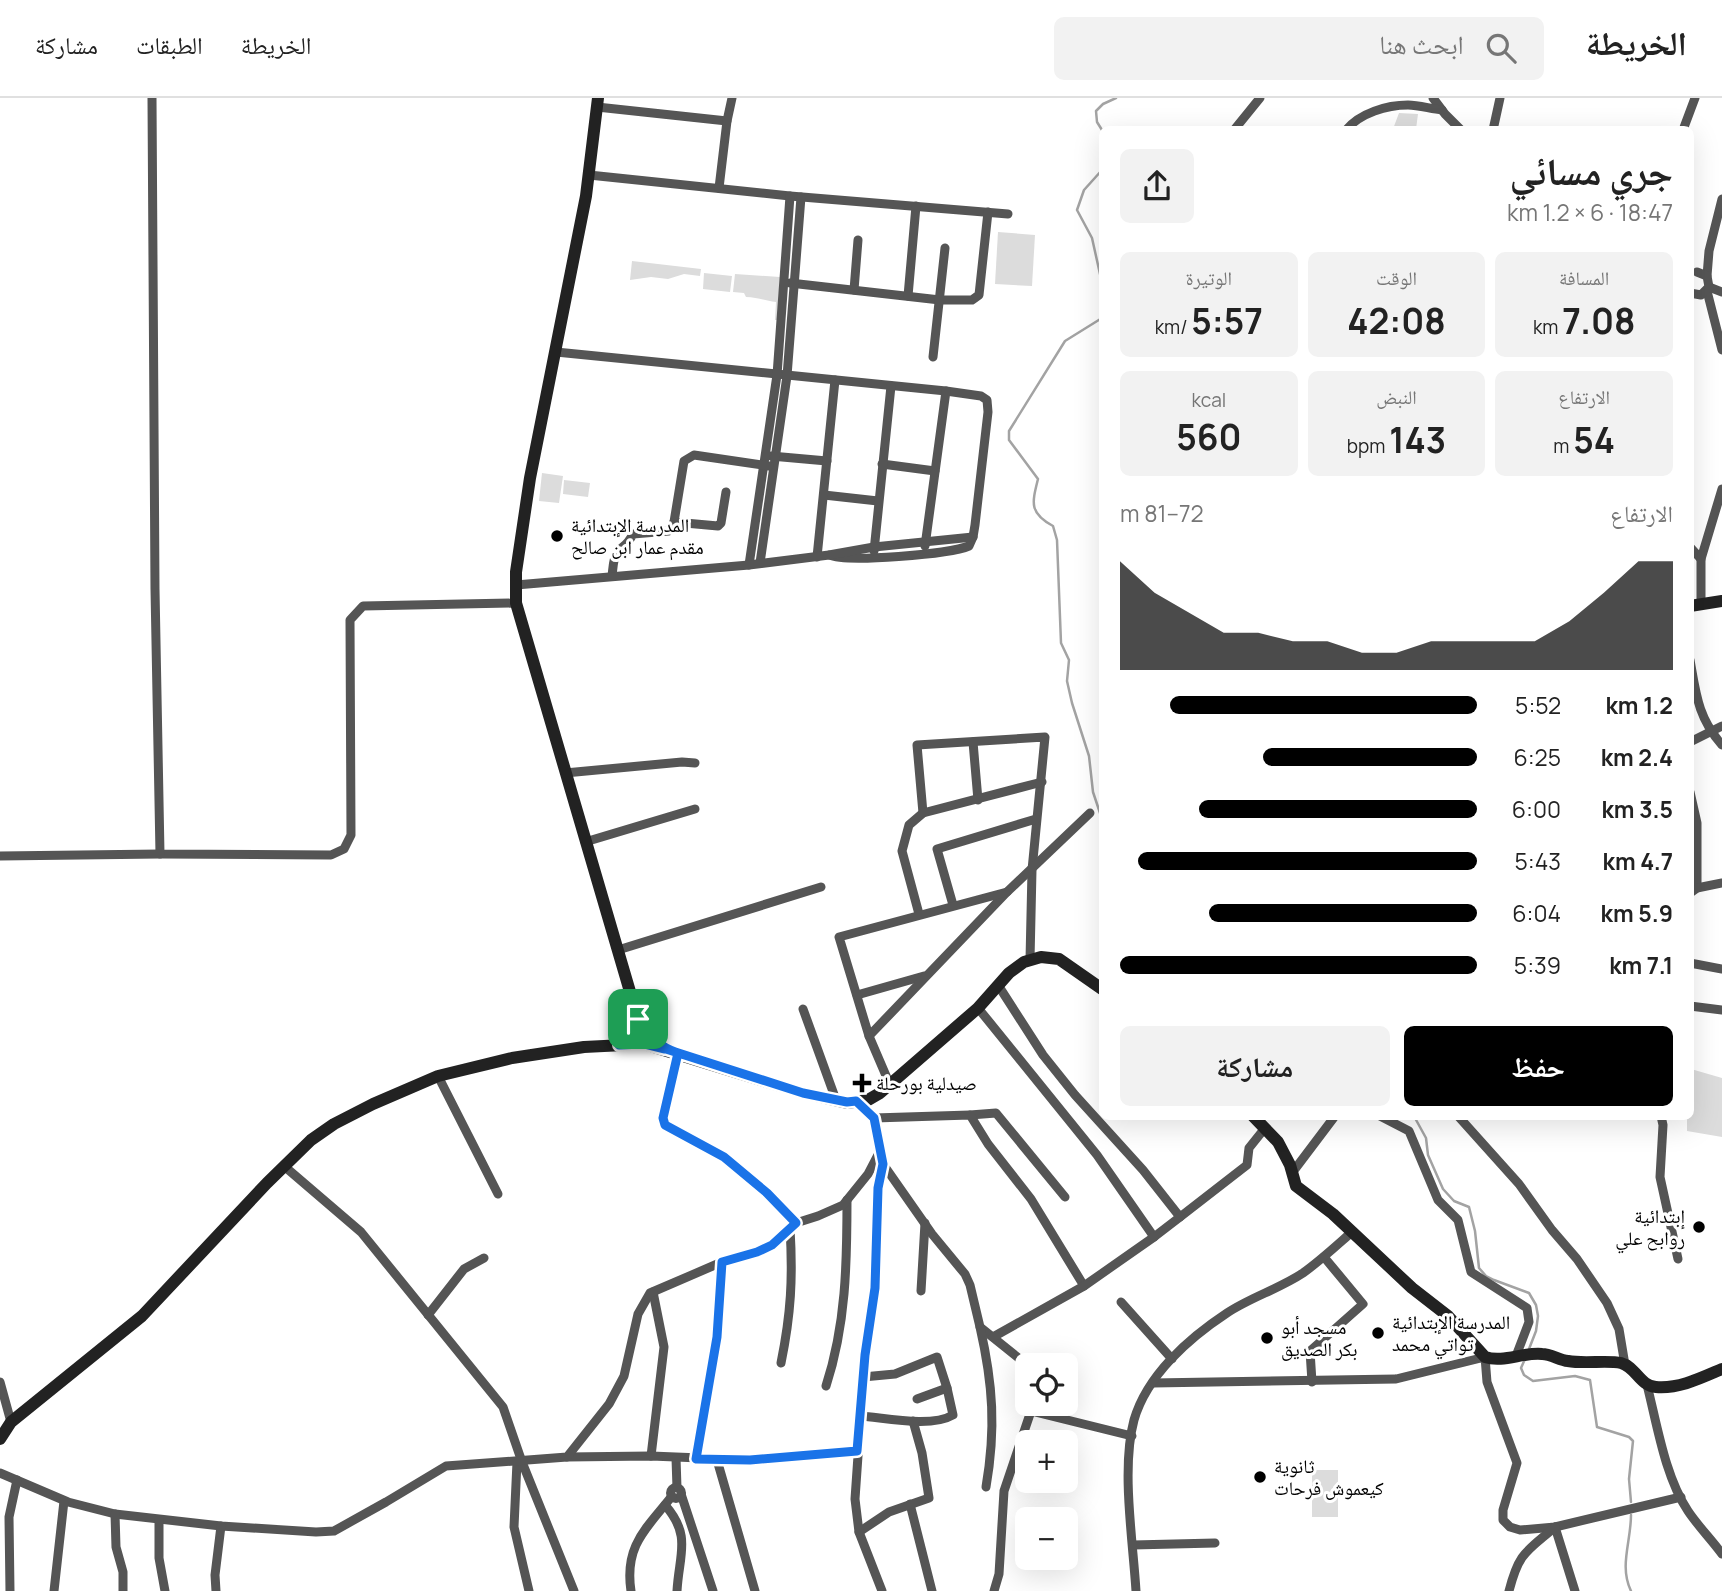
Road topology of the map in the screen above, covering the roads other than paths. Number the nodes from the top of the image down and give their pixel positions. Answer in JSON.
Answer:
{"nodes":[{"id":1,"x":152,"y":98,"type":"edge"},
{"id":2,"x":733,"y":98,"type":"edge"},
{"id":3,"x":1260,"y":98,"type":"edge"},
{"id":4,"x":1433,"y":98,"type":"edge"},
{"id":5,"x":1500,"y":98,"type":"edge"},
{"id":6,"x":1695,"y":98,"type":"edge"},
{"id":7,"x":598,"y":102,"type":"edge"},
{"id":8,"x":1442,"y":110,"type":"junction"},
{"id":9,"x":727,"y":121,"type":"junction"},
{"id":10,"x":1237,"y":126,"type":"edge"},
{"id":11,"x":1349,"y":126,"type":"edge"},
{"id":12,"x":1457,"y":126,"type":"edge"},
{"id":13,"x":1494,"y":126,"type":"edge"},
{"id":14,"x":1684,"y":126,"type":"edge"},
{"id":15,"x":589,"y":175,"type":"junction"},
{"id":16,"x":719,"y":188,"type":"junction"},
{"id":17,"x":790,"y":196,"type":"junction"},
{"id":18,"x":801,"y":197,"type":"junction"},
{"id":19,"x":1722,"y":199,"type":"edge"},
{"id":20,"x":916,"y":206,"type":"junction"},
{"id":21,"x":988,"y":212,"type":"junction"},
{"id":22,"x":1008,"y":214,"type":"dead end"},
{"id":23,"x":858,"y":240,"type":"dead end"},
{"id":24,"x":945,"y":248,"type":"dead end"},
{"id":25,"x":1709,"y":251,"type":"junction"},
{"id":26,"x":1694,"y":273,"type":"edge"},
{"id":27,"x":1707,"y":276,"type":"junction"},
{"id":28,"x":785,"y":282,"type":"junction"},
{"id":29,"x":796,"y":283,"type":"junction"},
{"id":30,"x":1708,"y":289,"type":"junction"},
{"id":31,"x":854,"y":290,"type":"junction"},
{"id":32,"x":1722,"y":292,"type":"edge"},
{"id":33,"x":1694,"y":295,"type":"edge"},
{"id":34,"x":908,"y":296,"type":"junction"},
{"id":35,"x":940,"y":300,"type":"junction"},
{"id":36,"x":1713,"y":317,"type":"junction"},
{"id":37,"x":1722,"y":351,"type":"edge"},
{"id":38,"x":556,"y":352,"type":"junction"},
{"id":39,"x":933,"y":356,"type":"dead end"},
{"id":40,"x":782,"y":375,"type":"junction"},
{"id":41,"x":835,"y":380,"type":"junction"},
{"id":42,"x":891,"y":386,"type":"junction"},
{"id":43,"x":946,"y":391,"type":"junction"},
{"id":44,"x":765,"y":460,"type":"junction"},
{"id":45,"x":776,"y":461,"type":"junction"},
{"id":46,"x":827,"y":461,"type":"junction"},
{"id":47,"x":882,"y":464,"type":"junction"},
{"id":48,"x":935,"y":471,"type":"junction"},
{"id":49,"x":1722,"y":489,"type":"edge"},
{"id":50,"x":726,"y":492,"type":"dead end"},
{"id":51,"x":824,"y":495,"type":"junction"},
{"id":52,"x":878,"y":501,"type":"junction"},
{"id":53,"x":674,"y":522,"type":"junction"},
{"id":54,"x":925,"y":548,"type":"junction"},
{"id":55,"x":1694,"y":551,"type":"edge"},
{"id":56,"x":874,"y":552,"type":"junction"},
{"id":57,"x":817,"y":556,"type":"junction"},
{"id":58,"x":1701,"y":559,"type":"junction"},
{"id":59,"x":760,"y":564,"type":"junction"},
{"id":60,"x":749,"y":565,"type":"junction"},
{"id":61,"x":612,"y":576,"type":"junction"},
{"id":62,"x":516,"y":585,"type":"junction"},
{"id":63,"x":1722,"y":601,"type":"edge"},
{"id":64,"x":516,"y":603,"type":"junction"},
{"id":65,"x":1696,"y":605,"type":"edge"},
{"id":66,"x":1694,"y":685,"type":"edge"},
{"id":67,"x":1722,"y":726,"type":"edge"},
{"id":68,"x":1711,"y":733,"type":"junction"},
{"id":69,"x":1694,"y":740,"type":"edge"},
{"id":70,"x":973,"y":742,"type":"junction"},
{"id":71,"x":1722,"y":745,"type":"edge"},
{"id":72,"x":695,"y":763,"type":"dead end"},
{"id":73,"x":565,"y":773,"type":"junction"},
{"id":74,"x":1042,"y":782,"type":"junction"},
{"id":75,"x":978,"y":800,"type":"junction"},
{"id":76,"x":695,"y":809,"type":"dead end"},
{"id":77,"x":1694,"y":810,"type":"edge"},
{"id":78,"x":923,"y":813,"type":"junction"},
{"id":79,"x":1090,"y":813,"type":"dead end"},
{"id":80,"x":1036,"y":819,"type":"junction"},
{"id":81,"x":585,"y":842,"type":"junction"},
{"id":82,"x":160,"y":854,"type":"junction"},
{"id":83,"x":0,"y":856,"type":"edge"},
{"id":84,"x":1032,"y":870,"type":"junction"},
{"id":85,"x":1722,"y":883,"type":"edge"},
{"id":86,"x":821,"y":887,"type":"dead end"},
{"id":87,"x":1694,"y":891,"type":"edge"},
{"id":88,"x":1007,"y":892,"type":"junction"},
{"id":89,"x":953,"y":905,"type":"junction"},
{"id":90,"x":919,"y":914,"type":"junction"},
{"id":91,"x":618,"y":950,"type":"junction"},
{"id":92,"x":1030,"y":960,"type":"junction"},
{"id":93,"x":1694,"y":964,"type":"edge"},
{"id":94,"x":1722,"y":969,"type":"edge"},
{"id":95,"x":925,"y":976,"type":"junction"},
{"id":96,"x":998,"y":985,"type":"junction"},
{"id":97,"x":1099,"y":987,"type":"edge"},
{"id":98,"x":856,"y":995,"type":"junction"},
{"id":99,"x":1694,"y":1006,"type":"edge"},
{"id":100,"x":978,"y":1008,"type":"junction"},
{"id":101,"x":803,"y":1009,"type":"dead end"},
{"id":102,"x":1722,"y":1010,"type":"edge"},
{"id":103,"x":638,"y":1019,"type":"junction"},
{"id":104,"x":869,"y":1036,"type":"junction"},
{"id":105,"x":619,"y":1045,"type":"junction"},
{"id":106,"x":664,"y":1049,"type":"junction"},
{"id":107,"x":678,"y":1053,"type":"junction"},
{"id":108,"x":438,"y":1076,"type":"junction"},
{"id":109,"x":890,"y":1085,"type":"junction"},
{"id":110,"x":836,"y":1100,"type":"junction"},
{"id":111,"x":856,"y":1101,"type":"junction"},
{"id":112,"x":970,"y":1115,"type":"junction"},
{"id":113,"x":874,"y":1118,"type":"junction"},
{"id":114,"x":1257,"y":1120,"type":"edge"},
{"id":115,"x":1332,"y":1120,"type":"edge"},
{"id":116,"x":1388,"y":1120,"type":"edge"},
{"id":117,"x":1462,"y":1120,"type":"edge"},
{"id":118,"x":1662,"y":1120,"type":"edge"},
{"id":119,"x":1265,"y":1128,"type":"junction"},
{"id":120,"x":880,"y":1151,"type":"junction"},
{"id":121,"x":883,"y":1164,"type":"junction"},
{"id":122,"x":284,"y":1166,"type":"junction"},
{"id":123,"x":1292,"y":1173,"type":"junction"},
{"id":124,"x":498,"y":1194,"type":"dead end"},
{"id":125,"x":1065,"y":1196,"type":"dead end"},
{"id":126,"x":847,"y":1199,"type":"junction"},
{"id":127,"x":1180,"y":1217,"type":"junction"},
{"id":128,"x":925,"y":1223,"type":"junction"},
{"id":129,"x":793,"y":1225,"type":"junction"},
{"id":130,"x":1352,"y":1232,"type":"junction"},
{"id":131,"x":1154,"y":1237,"type":"junction"},
{"id":132,"x":1324,"y":1257,"type":"junction"},
{"id":133,"x":484,"y":1258,"type":"dead end"},
{"id":134,"x":1678,"y":1259,"type":"dead end"},
{"id":135,"x":722,"y":1262,"type":"junction"},
{"id":136,"x":1084,"y":1286,"type":"junction"},
{"id":137,"x":921,"y":1291,"type":"dead end"},
{"id":138,"x":653,"y":1292,"type":"junction"},
{"id":139,"x":1121,"y":1302,"type":"dead end"},
{"id":140,"x":428,"y":1315,"type":"junction"},
{"id":141,"x":980,"y":1327,"type":"junction"},
{"id":142,"x":993,"y":1336,"type":"junction"},
{"id":143,"x":1015,"y":1355,"type":"edge"},
{"id":144,"x":1523,"y":1355,"type":"junction"},
{"id":145,"x":1485,"y":1357,"type":"junction"},
{"id":146,"x":1172,"y":1359,"type":"junction"},
{"id":147,"x":781,"y":1363,"type":"dead end"},
{"id":148,"x":1625,"y":1365,"type":"junction"},
{"id":149,"x":1722,"y":1369,"type":"edge"},
{"id":150,"x":863,"y":1377,"type":"junction"},
{"id":151,"x":0,"y":1382,"type":"edge"},
{"id":152,"x":1312,"y":1382,"type":"junction"},
{"id":153,"x":1153,"y":1383,"type":"junction"},
{"id":154,"x":1647,"y":1385,"type":"junction"},
{"id":155,"x":826,"y":1386,"type":"dead end"},
{"id":156,"x":947,"y":1388,"type":"junction"},
{"id":157,"x":916,"y":1399,"type":"dead end"},
{"id":158,"x":0,"y":1414,"type":"edge"},
{"id":159,"x":861,"y":1416,"type":"junction"},
{"id":160,"x":1028,"y":1416,"type":"edge"},
{"id":161,"x":1062,"y":1416,"type":"edge"},
{"id":162,"x":913,"y":1421,"type":"junction"},
{"id":163,"x":11,"y":1423,"type":"junction"},
{"id":164,"x":1132,"y":1436,"type":"junction"},
{"id":165,"x":0,"y":1439,"type":"edge"},
{"id":166,"x":857,"y":1451,"type":"junction"},
{"id":167,"x":651,"y":1456,"type":"junction"},
{"id":168,"x":567,"y":1457,"type":"junction"},
{"id":169,"x":676,"y":1458,"type":"junction"},
{"id":170,"x":696,"y":1459,"type":"junction"},
{"id":171,"x":717,"y":1460,"type":"junction"},
{"id":172,"x":519,"y":1462,"type":"junction"},
{"id":173,"x":0,"y":1473,"type":"edge"},
{"id":174,"x":18,"y":1480,"type":"junction"},
{"id":175,"x":986,"y":1487,"type":"dead end"},
{"id":176,"x":677,"y":1493,"type":"junction"},
{"id":177,"x":1681,"y":1497,"type":"junction"},
{"id":178,"x":64,"y":1501,"type":"junction"},
{"id":179,"x":910,"y":1504,"type":"junction"},
{"id":180,"x":665,"y":1505,"type":"junction"},
{"id":181,"x":116,"y":1514,"type":"junction"},
{"id":182,"x":159,"y":1520,"type":"junction"},
{"id":183,"x":221,"y":1526,"type":"junction"},
{"id":184,"x":1555,"y":1527,"type":"junction"},
{"id":185,"x":859,"y":1532,"type":"junction"},
{"id":186,"x":1215,"y":1543,"type":"dead end"},
{"id":187,"x":1133,"y":1545,"type":"junction"},
{"id":188,"x":1722,"y":1554,"type":"edge"},
{"id":189,"x":10,"y":1591,"type":"edge"},
{"id":190,"x":54,"y":1591,"type":"edge"},
{"id":191,"x":123,"y":1591,"type":"edge"},
{"id":192,"x":165,"y":1591,"type":"edge"},
{"id":193,"x":216,"y":1591,"type":"edge"},
{"id":194,"x":529,"y":1591,"type":"edge"},
{"id":195,"x":574,"y":1591,"type":"edge"},
{"id":196,"x":631,"y":1591,"type":"edge"},
{"id":197,"x":677,"y":1591,"type":"edge"},
{"id":198,"x":713,"y":1591,"type":"edge"},
{"id":199,"x":755,"y":1591,"type":"edge"},
{"id":200,"x":882,"y":1591,"type":"edge"},
{"id":201,"x":932,"y":1591,"type":"edge"},
{"id":202,"x":995,"y":1591,"type":"edge"},
{"id":203,"x":1136,"y":1591,"type":"edge"},
{"id":204,"x":1509,"y":1591,"type":"edge"},
{"id":205,"x":1575,"y":1591,"type":"edge"}],
"edges":[{"from":1,"to":82,"type":"street"},
{"from":2,"to":9,"type":"street"},
{"from":3,"to":10,"type":"street"},
{"from":4,"to":8,"type":"street"},
{"from":5,"to":13,"type":"street"},
{"from":6,"to":14,"type":"street"},
{"from":7,"to":9,"type":"street"},
{"from":7,"to":15,"type":"main road"},
{"from":8,"to":11,"type":"street"},
{"from":8,"to":12,"type":"street"},
{"from":9,"to":16,"type":"street"},
{"from":15,"to":16,"type":"street"},
{"from":15,"to":38,"type":"main road"},
{"from":16,"to":17,"type":"street"},
{"from":17,"to":18,"type":"street"},
{"from":17,"to":28,"type":"street"},
{"from":18,"to":20,"type":"street"},
{"from":18,"to":29,"type":"street"},
{"from":19,"to":25,"type":"street"},
{"from":20,"to":21,"type":"street"},
{"from":20,"to":34,"type":"street"},
{"from":21,"to":22,"type":"street"},
{"from":21,"to":35,"type":"street"},
{"from":23,"to":31,"type":"street"},
{"from":24,"to":35,"type":"street"},
{"from":25,"to":26,"type":"street"},
{"from":25,"to":27,"type":"street"},
{"from":26,"to":27,"type":"street"},
{"from":27,"to":30,"type":"street"},
{"from":28,"to":29,"type":"street"},
{"from":28,"to":40,"type":"street"},
{"from":29,"to":31,"type":"street"},
{"from":29,"to":40,"type":"street"},
{"from":30,"to":32,"type":"street"},
{"from":30,"to":33,"type":"street"},
{"from":30,"to":36,"type":"street"},
{"from":31,"to":34,"type":"street"},
{"from":33,"to":36,"type":"street"},
{"from":34,"to":35,"type":"street"},
{"from":35,"to":39,"type":"street"},
{"from":36,"to":37,"type":"street"},
{"from":38,"to":40,"type":"street"},
{"from":38,"to":62,"type":"main road"},
{"from":40,"to":41,"type":"street"},
{"from":40,"to":44,"type":"street"},
{"from":40,"to":45,"type":"street"},
{"from":41,"to":42,"type":"street"},
{"from":41,"to":46,"type":"street"},
{"from":42,"to":43,"type":"street"},
{"from":42,"to":47,"type":"street"},
{"from":43,"to":48,"type":"street"},
{"from":43,"to":54,"type":"street"},
{"from":44,"to":45,"type":"street"},
{"from":44,"to":53,"type":"street"},
{"from":44,"to":60,"type":"street"},
{"from":45,"to":46,"type":"street"},
{"from":45,"to":59,"type":"street"},
{"from":46,"to":51,"type":"street"},
{"from":47,"to":48,"type":"street"},
{"from":47,"to":52,"type":"street"},
{"from":48,"to":54,"type":"street"},
{"from":49,"to":58,"type":"street"},
{"from":50,"to":53,"type":"street"},
{"from":51,"to":52,"type":"street"},
{"from":51,"to":57,"type":"street"},
{"from":52,"to":56,"type":"street"},
{"from":53,"to":61,"type":"street"},
{"from":54,"to":56,"type":"street"},
{"from":55,"to":58,"type":"street"},
{"from":56,"to":57,"type":"street"},
{"from":57,"to":59,"type":"street"},
{"from":58,"to":65,"type":"street"},
{"from":59,"to":60,"type":"street"},
{"from":60,"to":61,"type":"street"},
{"from":61,"to":62,"type":"street"},
{"from":62,"to":64,"type":"main road"},
{"from":63,"to":65,"type":"main road"},
{"from":64,"to":73,"type":"main road"},
{"from":64,"to":82,"type":"street"},
{"from":66,"to":68,"type":"street"},
{"from":67,"to":68,"type":"street"},
{"from":68,"to":69,"type":"street"},
{"from":68,"to":71,"type":"street"},
{"from":70,"to":74,"type":"street"},
{"from":70,"to":75,"type":"street"},
{"from":70,"to":78,"type":"street"},
{"from":72,"to":73,"type":"street"},
{"from":73,"to":81,"type":"main road"},
{"from":74,"to":75,"type":"street"},
{"from":74,"to":80,"type":"street"},
{"from":75,"to":78,"type":"street"},
{"from":76,"to":81,"type":"street"},
{"from":77,"to":87,"type":"street"},
{"from":78,"to":90,"type":"street"},
{"from":79,"to":84,"type":"street"},
{"from":80,"to":84,"type":"street"},
{"from":80,"to":89,"type":"street"},
{"from":81,"to":91,"type":"main road"},
{"from":82,"to":83,"type":"street"},
{"from":84,"to":88,"type":"street"},
{"from":84,"to":92,"type":"street"},
{"from":85,"to":87,"type":"street"},
{"from":86,"to":91,"type":"street"},
{"from":88,"to":89,"type":"street"},
{"from":88,"to":95,"type":"street"},
{"from":89,"to":90,"type":"street"},
{"from":90,"to":98,"type":"street"},
{"from":91,"to":103,"type":"main road"},
{"from":92,"to":96,"type":"main road"},
{"from":92,"to":97,"type":"main road"},
{"from":93,"to":94,"type":"street"},
{"from":95,"to":98,"type":"street"},
{"from":95,"to":104,"type":"street"},
{"from":96,"to":100,"type":"main road"},
{"from":96,"to":127,"type":"street"},
{"from":98,"to":104,"type":"street"},
{"from":99,"to":102,"type":"street"},
{"from":100,"to":109,"type":"main road"},
{"from":100,"to":131,"type":"street"},
{"from":101,"to":110,"type":"street"},
{"from":103,"to":105,"type":"main road"},
{"from":103,"to":106,"type":"main road"},
{"from":104,"to":109,"type":"street"},
{"from":105,"to":106,"type":"main road"},
{"from":105,"to":108,"type":"main road"},
{"from":106,"to":107,"type":"main road"},
{"from":107,"to":110,"type":"main road"},
{"from":107,"to":129,"type":"street"},
{"from":108,"to":122,"type":"main road"},
{"from":108,"to":124,"type":"street"},
{"from":109,"to":111,"type":"main road"},
{"from":110,"to":111,"type":"main road"},
{"from":111,"to":113,"type":"street"},
{"from":112,"to":113,"type":"street"},
{"from":112,"to":125,"type":"street"},
{"from":112,"to":136,"type":"street"},
{"from":113,"to":120,"type":"street"},
{"from":114,"to":119,"type":"main road"},
{"from":115,"to":123,"type":"street"},
{"from":116,"to":144,"type":"street"},
{"from":117,"to":148,"type":"street"},
{"from":118,"to":134,"type":"street"},
{"from":119,"to":123,"type":"main road"},
{"from":119,"to":127,"type":"street"},
{"from":120,"to":121,"type":"street"},
{"from":120,"to":126,"type":"street"},
{"from":121,"to":128,"type":"street"},
{"from":121,"to":150,"type":"street"},
{"from":122,"to":140,"type":"street"},
{"from":122,"to":163,"type":"main road"},
{"from":123,"to":130,"type":"main road"},
{"from":126,"to":129,"type":"street"},
{"from":126,"to":155,"type":"street"},
{"from":127,"to":131,"type":"street"},
{"from":128,"to":137,"type":"street"},
{"from":128,"to":141,"type":"street"},
{"from":129,"to":135,"type":"street"},
{"from":129,"to":147,"type":"street"},
{"from":130,"to":132,"type":"street"},
{"from":130,"to":145,"type":"main road"},
{"from":131,"to":136,"type":"street"},
{"from":132,"to":146,"type":"street"},
{"from":132,"to":152,"type":"street"},
{"from":133,"to":140,"type":"street"},
{"from":135,"to":138,"type":"street"},
{"from":135,"to":170,"type":"street"},
{"from":136,"to":142,"type":"street"},
{"from":138,"to":167,"type":"street"},
{"from":138,"to":168,"type":"street"},
{"from":139,"to":146,"type":"street"},
{"from":140,"to":172,"type":"street"},
{"from":141,"to":142,"type":"street"},
{"from":141,"to":175,"type":"street"},
{"from":142,"to":143,"type":"street"},
{"from":144,"to":145,"type":"main road"},
{"from":144,"to":148,"type":"main road"},
{"from":145,"to":152,"type":"street"},
{"from":145,"to":184,"type":"street"},
{"from":146,"to":153,"type":"street"},
{"from":148,"to":154,"type":"main road"},
{"from":149,"to":154,"type":"main road"},
{"from":150,"to":156,"type":"street"},
{"from":150,"to":159,"type":"street"},
{"from":151,"to":163,"type":"street"},
{"from":152,"to":153,"type":"street"},
{"from":153,"to":164,"type":"street"},
{"from":154,"to":177,"type":"street"},
{"from":156,"to":157,"type":"street"},
{"from":156,"to":162,"type":"street"},
{"from":158,"to":163,"type":"street"},
{"from":159,"to":162,"type":"street"},
{"from":159,"to":166,"type":"street"},
{"from":160,"to":202,"type":"street"},
{"from":161,"to":164,"type":"street"},
{"from":162,"to":179,"type":"street"},
{"from":163,"to":165,"type":"main road"},
{"from":164,"to":187,"type":"street"},
{"from":166,"to":171,"type":"street"},
{"from":166,"to":185,"type":"street"},
{"from":167,"to":168,"type":"street"},
{"from":167,"to":169,"type":"street"},
{"from":168,"to":172,"type":"street"},
{"from":169,"to":170,"type":"street"},
{"from":169,"to":176,"type":"street"},
{"from":170,"to":171,"type":"street"},
{"from":171,"to":199,"type":"street"},
{"from":172,"to":183,"type":"street"},
{"from":172,"to":194,"type":"street"},
{"from":172,"to":195,"type":"street"},
{"from":173,"to":174,"type":"street"},
{"from":174,"to":178,"type":"street"},
{"from":174,"to":189,"type":"street"},
{"from":176,"to":180,"type":"street"},
{"from":176,"to":198,"type":"street"},
{"from":177,"to":184,"type":"street"},
{"from":177,"to":188,"type":"street"},
{"from":178,"to":181,"type":"street"},
{"from":178,"to":190,"type":"street"},
{"from":179,"to":185,"type":"street"},
{"from":179,"to":201,"type":"street"},
{"from":180,"to":196,"type":"street"},
{"from":180,"to":197,"type":"street"},
{"from":181,"to":182,"type":"street"},
{"from":181,"to":191,"type":"street"},
{"from":182,"to":183,"type":"street"},
{"from":182,"to":192,"type":"street"},
{"from":183,"to":193,"type":"street"},
{"from":184,"to":204,"type":"street"},
{"from":184,"to":205,"type":"street"},
{"from":185,"to":200,"type":"street"},
{"from":186,"to":187,"type":"street"},
{"from":187,"to":203,"type":"street"}]}
